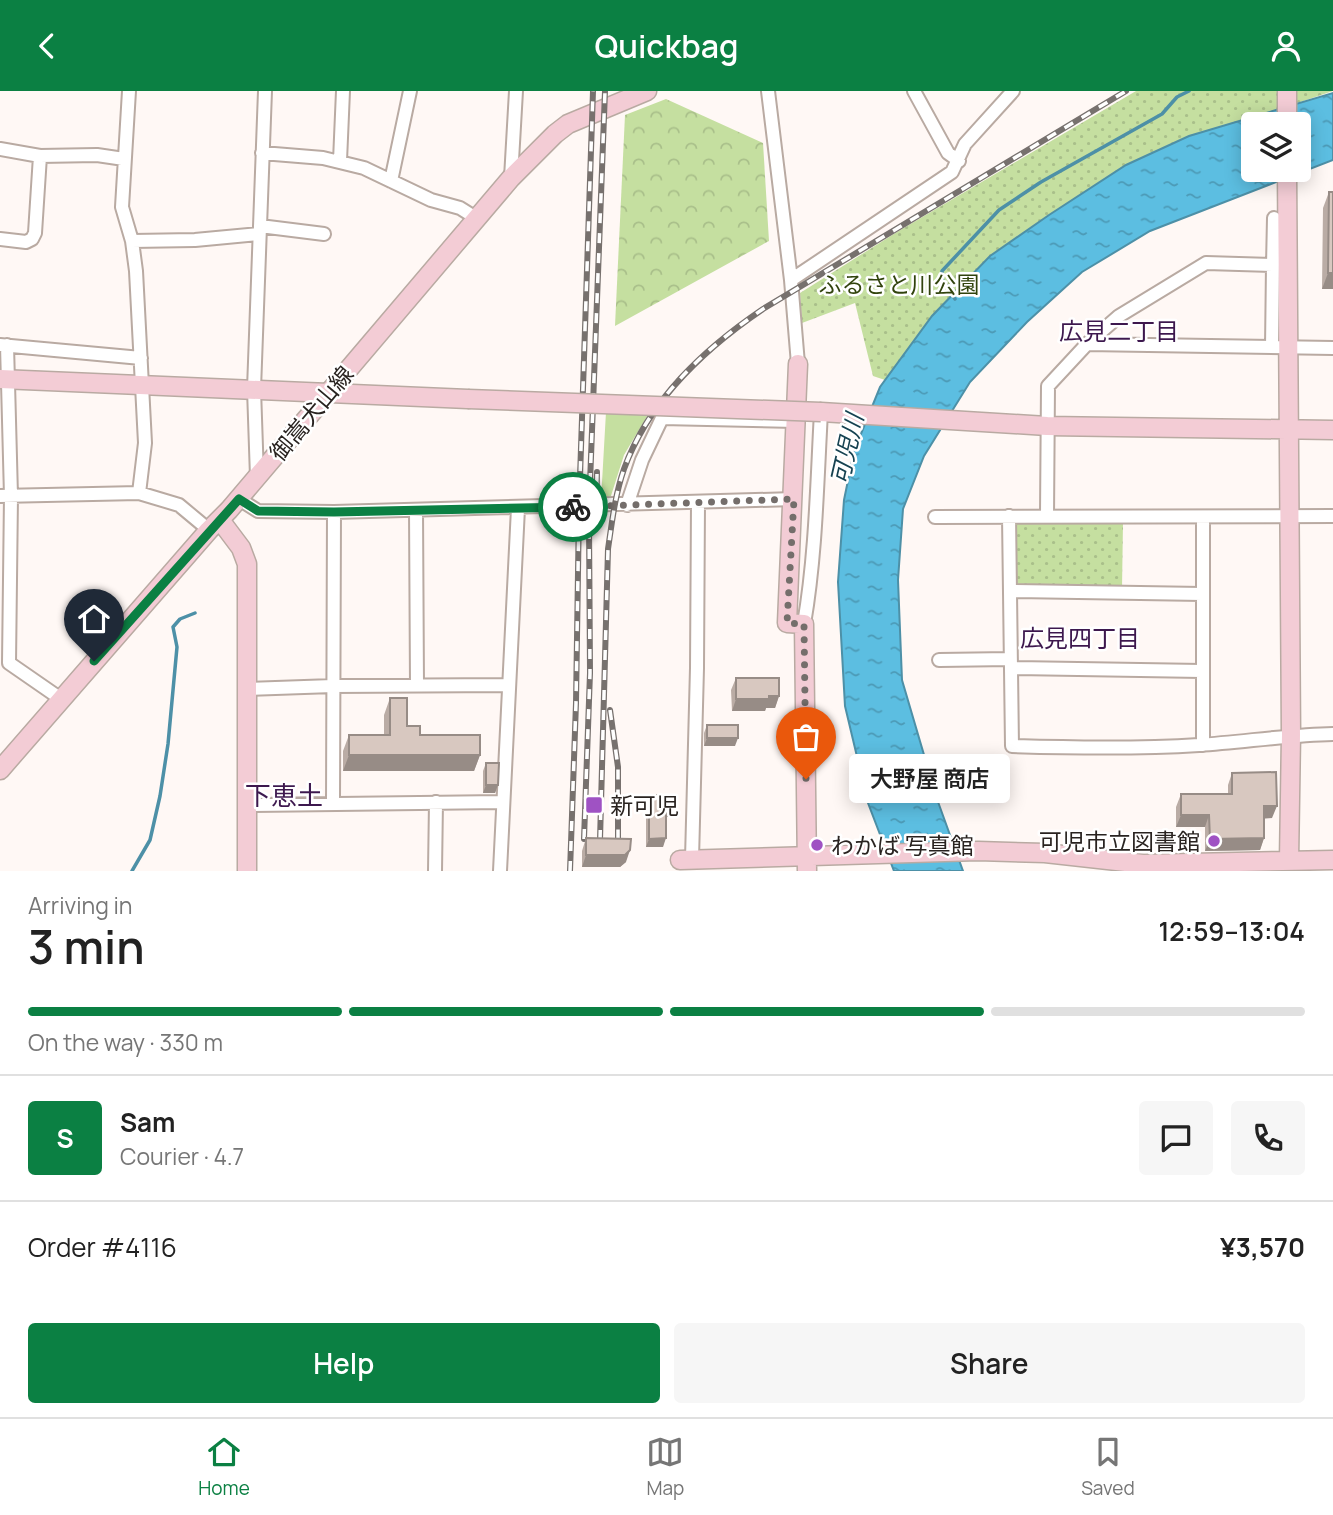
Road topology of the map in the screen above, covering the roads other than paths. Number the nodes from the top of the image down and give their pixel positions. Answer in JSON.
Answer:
{"nodes":[{"id":1,"x":129,"y":91,"type":"edge"},
{"id":2,"x":265,"y":91,"type":"edge"},
{"id":3,"x":343,"y":91,"type":"edge"},
{"id":4,"x":410,"y":91,"type":"edge"},
{"id":5,"x":516,"y":91,"type":"edge"},
{"id":6,"x":647,"y":91,"type":"edge"},
{"id":7,"x":768,"y":91,"type":"edge"},
{"id":8,"x":914,"y":91,"type":"edge"},
{"id":9,"x":1013,"y":91,"type":"edge"},
{"id":10,"x":1287,"y":91,"type":"edge"},
{"id":11,"x":1287,"y":112,"type":"edge"},
{"id":12,"x":0,"y":149,"type":"edge"},
{"id":13,"x":262,"y":153,"type":"junction"},
{"id":14,"x":40,"y":156,"type":"junction"},
{"id":15,"x":124,"y":159,"type":"junction"},
{"id":16,"x":340,"y":160,"type":"junction"},
{"id":17,"x":959,"y":160,"type":"junction"},
{"id":18,"x":511,"y":178,"type":"junction"},
{"id":19,"x":391,"y":181,"type":"junction"},
{"id":20,"x":1285,"y":182,"type":"edge"},
{"id":21,"x":476,"y":218,"type":"junction"},
{"id":22,"x":1280,"y":221,"type":"junction"},
{"id":23,"x":260,"y":230,"type":"junction"},
{"id":24,"x":324,"y":234,"type":"dead end"},
{"id":25,"x":0,"y":239,"type":"edge"},
{"id":26,"x":132,"y":241,"type":"junction"},
{"id":27,"x":1273,"y":265,"type":"junction"},
{"id":28,"x":791,"y":280,"type":"junction"},
{"id":29,"x":1087,"y":344,"type":"junction"},
{"id":30,"x":3,"y":345,"type":"edge"},
{"id":31,"x":1280,"y":348,"type":"junction"},
{"id":32,"x":1333,"y":348,"type":"edge"},
{"id":33,"x":141,"y":358,"type":"junction"},
{"id":34,"x":798,"y":364,"type":"joint"},
{"id":35,"x":3,"y":379,"type":"edge"},
{"id":36,"x":143,"y":384,"type":"junction"},
{"id":37,"x":254,"y":389,"type":"junction"},
{"id":38,"x":328,"y":393,"type":"junction"},
{"id":39,"x":821,"y":412,"type":"junction"},
{"id":40,"x":796,"y":421,"type":"junction"},
{"id":41,"x":1047,"y":426,"type":"junction"},
{"id":42,"x":1289,"y":429,"type":"junction"},
{"id":43,"x":1333,"y":430,"type":"edge"},
{"id":44,"x":257,"y":477,"type":"junction"},
{"id":45,"x":139,"y":493,"type":"junction"},
{"id":46,"x":5,"y":496,"type":"edge"},
{"id":47,"x":239,"y":499,"type":"junction"},
{"id":48,"x":794,"y":499,"type":"junction"},
{"id":49,"x":698,"y":503,"type":"junction"},
{"id":50,"x":627,"y":505,"type":"junction"},
{"id":51,"x":518,"y":508,"type":"junction"},
{"id":52,"x":416,"y":510,"type":"junction"},
{"id":53,"x":334,"y":512,"type":"junction"},
{"id":54,"x":1009,"y":516,"type":"junction"},
{"id":55,"x":1047,"y":516,"type":"junction"},
{"id":56,"x":1290,"y":516,"type":"junction"},
{"id":57,"x":1333,"y":516,"type":"edge"},
{"id":58,"x":935,"y":517,"type":"dead end"},
{"id":59,"x":1203,"y":518,"type":"junction"},
{"id":60,"x":214,"y":525,"type":"junction"},
{"id":61,"x":1010,"y":591,"type":"junction"},
{"id":62,"x":1202,"y":594,"type":"junction"},
{"id":63,"x":804,"y":624,"type":"junction"},
{"id":64,"x":939,"y":660,"type":"dead end"},
{"id":65,"x":5,"y":663,"type":"edge"},
{"id":66,"x":1011,"y":664,"type":"junction"},
{"id":67,"x":1202,"y":671,"type":"junction"},
{"id":68,"x":509,"y":685,"type":"junction"},
{"id":69,"x":333,"y":686,"type":"junction"},
{"id":70,"x":417,"y":686,"type":"junction"},
{"id":71,"x":247,"y":689,"type":"junction"},
{"id":72,"x":61,"y":699,"type":"junction"},
{"id":73,"x":1333,"y":734,"type":"edge"},
{"id":74,"x":1291,"y":735,"type":"junction"},
{"id":75,"x":1203,"y":745,"type":"junction"},
{"id":76,"x":0,"y":770,"type":"edge"},
{"id":77,"x":436,"y":802,"type":"junction"},
{"id":78,"x":333,"y":803,"type":"junction"},
{"id":79,"x":502,"y":803,"type":"junction"},
{"id":80,"x":247,"y":805,"type":"junction"},
{"id":81,"x":686,"y":860,"type":"joint"},
{"id":82,"x":1333,"y":860,"type":"edge"},
{"id":83,"x":807,"y":863,"type":"edge"},
{"id":84,"x":1288,"y":866,"type":"edge"},
{"id":85,"x":247,"y":871,"type":"edge"},
{"id":86,"x":435,"y":871,"type":"edge"},
{"id":87,"x":500,"y":871,"type":"edge"}],
"edges":[{"from":1,"to":15,"type":"street"},
{"from":2,"to":13,"type":"street"},
{"from":3,"to":16,"type":"street"},
{"from":4,"to":19,"type":"street"},
{"from":5,"to":18,"type":"street"},
{"from":6,"to":18,"type":"street","name":"御嵩犬山線"},
{"from":7,"to":28,"type":"street"},
{"from":8,"to":17,"type":"street"},
{"from":9,"to":17,"type":"street"},
{"from":10,"to":11,"type":"street"},
{"from":12,"to":14,"type":"street"},
{"from":13,"to":16,"type":"street"},
{"from":13,"to":23,"type":"street"},
{"from":14,"to":15,"type":"street"},
{"from":14,"to":25,"type":"street"},
{"from":15,"to":26,"type":"street"},
{"from":16,"to":19,"type":"street"},
{"from":17,"to":28,"type":"street"},
{"from":18,"to":21,"type":"street","name":"御嵩犬山線"},
{"from":19,"to":21,"type":"street"},
{"from":20,"to":22,"type":"street"},
{"from":21,"to":38,"type":"street","name":"御嵩犬山線"},
{"from":22,"to":27,"type":"street"},
{"from":22,"to":31,"type":"street"},
{"from":23,"to":24,"type":"street"},
{"from":23,"to":26,"type":"street"},
{"from":23,"to":37,"type":"street"},
{"from":26,"to":33,"type":"street"},
{"from":27,"to":29,"type":"street"},
{"from":27,"to":31,"type":"street"},
{"from":28,"to":34,"type":"street"},
{"from":29,"to":31,"type":"street"},
{"from":29,"to":41,"type":"street"},
{"from":30,"to":33,"type":"street"},
{"from":30,"to":35,"type":"street"},
{"from":31,"to":32,"type":"street"},
{"from":31,"to":42,"type":"street"},
{"from":33,"to":36,"type":"street"},
{"from":34,"to":40,"type":"street"},
{"from":35,"to":36,"type":"street"},
{"from":35,"to":46,"type":"street"},
{"from":36,"to":37,"type":"street"},
{"from":36,"to":45,"type":"street"},
{"from":37,"to":38,"type":"street"},
{"from":37,"to":44,"type":"street"},
{"from":38,"to":39,"type":"street","bridge":true},
{"from":38,"to":44,"type":"street","name":"御嵩犬山線"},
{"from":39,"to":41,"type":"street"},
{"from":39,"to":63,"type":"street"},
{"from":40,"to":48,"type":"street"},
{"from":40,"to":50,"type":"street"},
{"from":41,"to":42,"type":"street"},
{"from":41,"to":55,"type":"street"},
{"from":42,"to":43,"type":"street"},
{"from":42,"to":56,"type":"street"},
{"from":44,"to":47,"type":"street","name":"御嵩犬山線"},
{"from":45,"to":46,"type":"street"},
{"from":45,"to":60,"type":"street"},
{"from":46,"to":65,"type":"street"},
{"from":47,"to":53,"type":"street"},
{"from":47,"to":60,"type":"street","name":"御嵩犬山線"},
{"from":48,"to":49,"type":"street"},
{"from":48,"to":63,"type":"street"},
{"from":49,"to":50,"type":"street"},
{"from":49,"to":81,"type":"street"},
{"from":50,"to":51,"type":"street"},
{"from":51,"to":52,"type":"street"},
{"from":51,"to":68,"type":"street"},
{"from":52,"to":53,"type":"street"},
{"from":52,"to":70,"type":"street"},
{"from":53,"to":69,"type":"street"},
{"from":54,"to":55,"type":"street"},
{"from":54,"to":58,"type":"street"},
{"from":54,"to":61,"type":"street"},
{"from":55,"to":59,"type":"street"},
{"from":56,"to":57,"type":"street"},
{"from":56,"to":59,"type":"street"},
{"from":56,"to":74,"type":"street"},
{"from":59,"to":62,"type":"street"},
{"from":60,"to":71,"type":"street"},
{"from":60,"to":72,"type":"street","name":"御嵩犬山線"},
{"from":61,"to":62,"type":"street"},
{"from":61,"to":66,"type":"street"},
{"from":62,"to":67,"type":"street"},
{"from":63,"to":83,"type":"street"},
{"from":64,"to":66,"type":"street"},
{"from":65,"to":72,"type":"street"},
{"from":66,"to":67,"type":"street"},
{"from":66,"to":75,"type":"street"},
{"from":67,"to":75,"type":"street"},
{"from":68,"to":70,"type":"street"},
{"from":68,"to":79,"type":"street"},
{"from":69,"to":70,"type":"street"},
{"from":69,"to":71,"type":"street"},
{"from":69,"to":78,"type":"street"},
{"from":71,"to":80,"type":"street"},
{"from":72,"to":76,"type":"street","name":"御嵩犬山線"},
{"from":73,"to":74,"type":"street"},
{"from":74,"to":75,"type":"street"},
{"from":74,"to":84,"type":"street"},
{"from":77,"to":78,"type":"street"},
{"from":77,"to":79,"type":"street"},
{"from":77,"to":86,"type":"street"},
{"from":78,"to":80,"type":"street"},
{"from":79,"to":87,"type":"street"},
{"from":80,"to":85,"type":"street"},
{"from":81,"to":83,"type":"street"},
{"from":82,"to":84,"type":"street"},
{"from":83,"to":84,"type":"street"}]}
